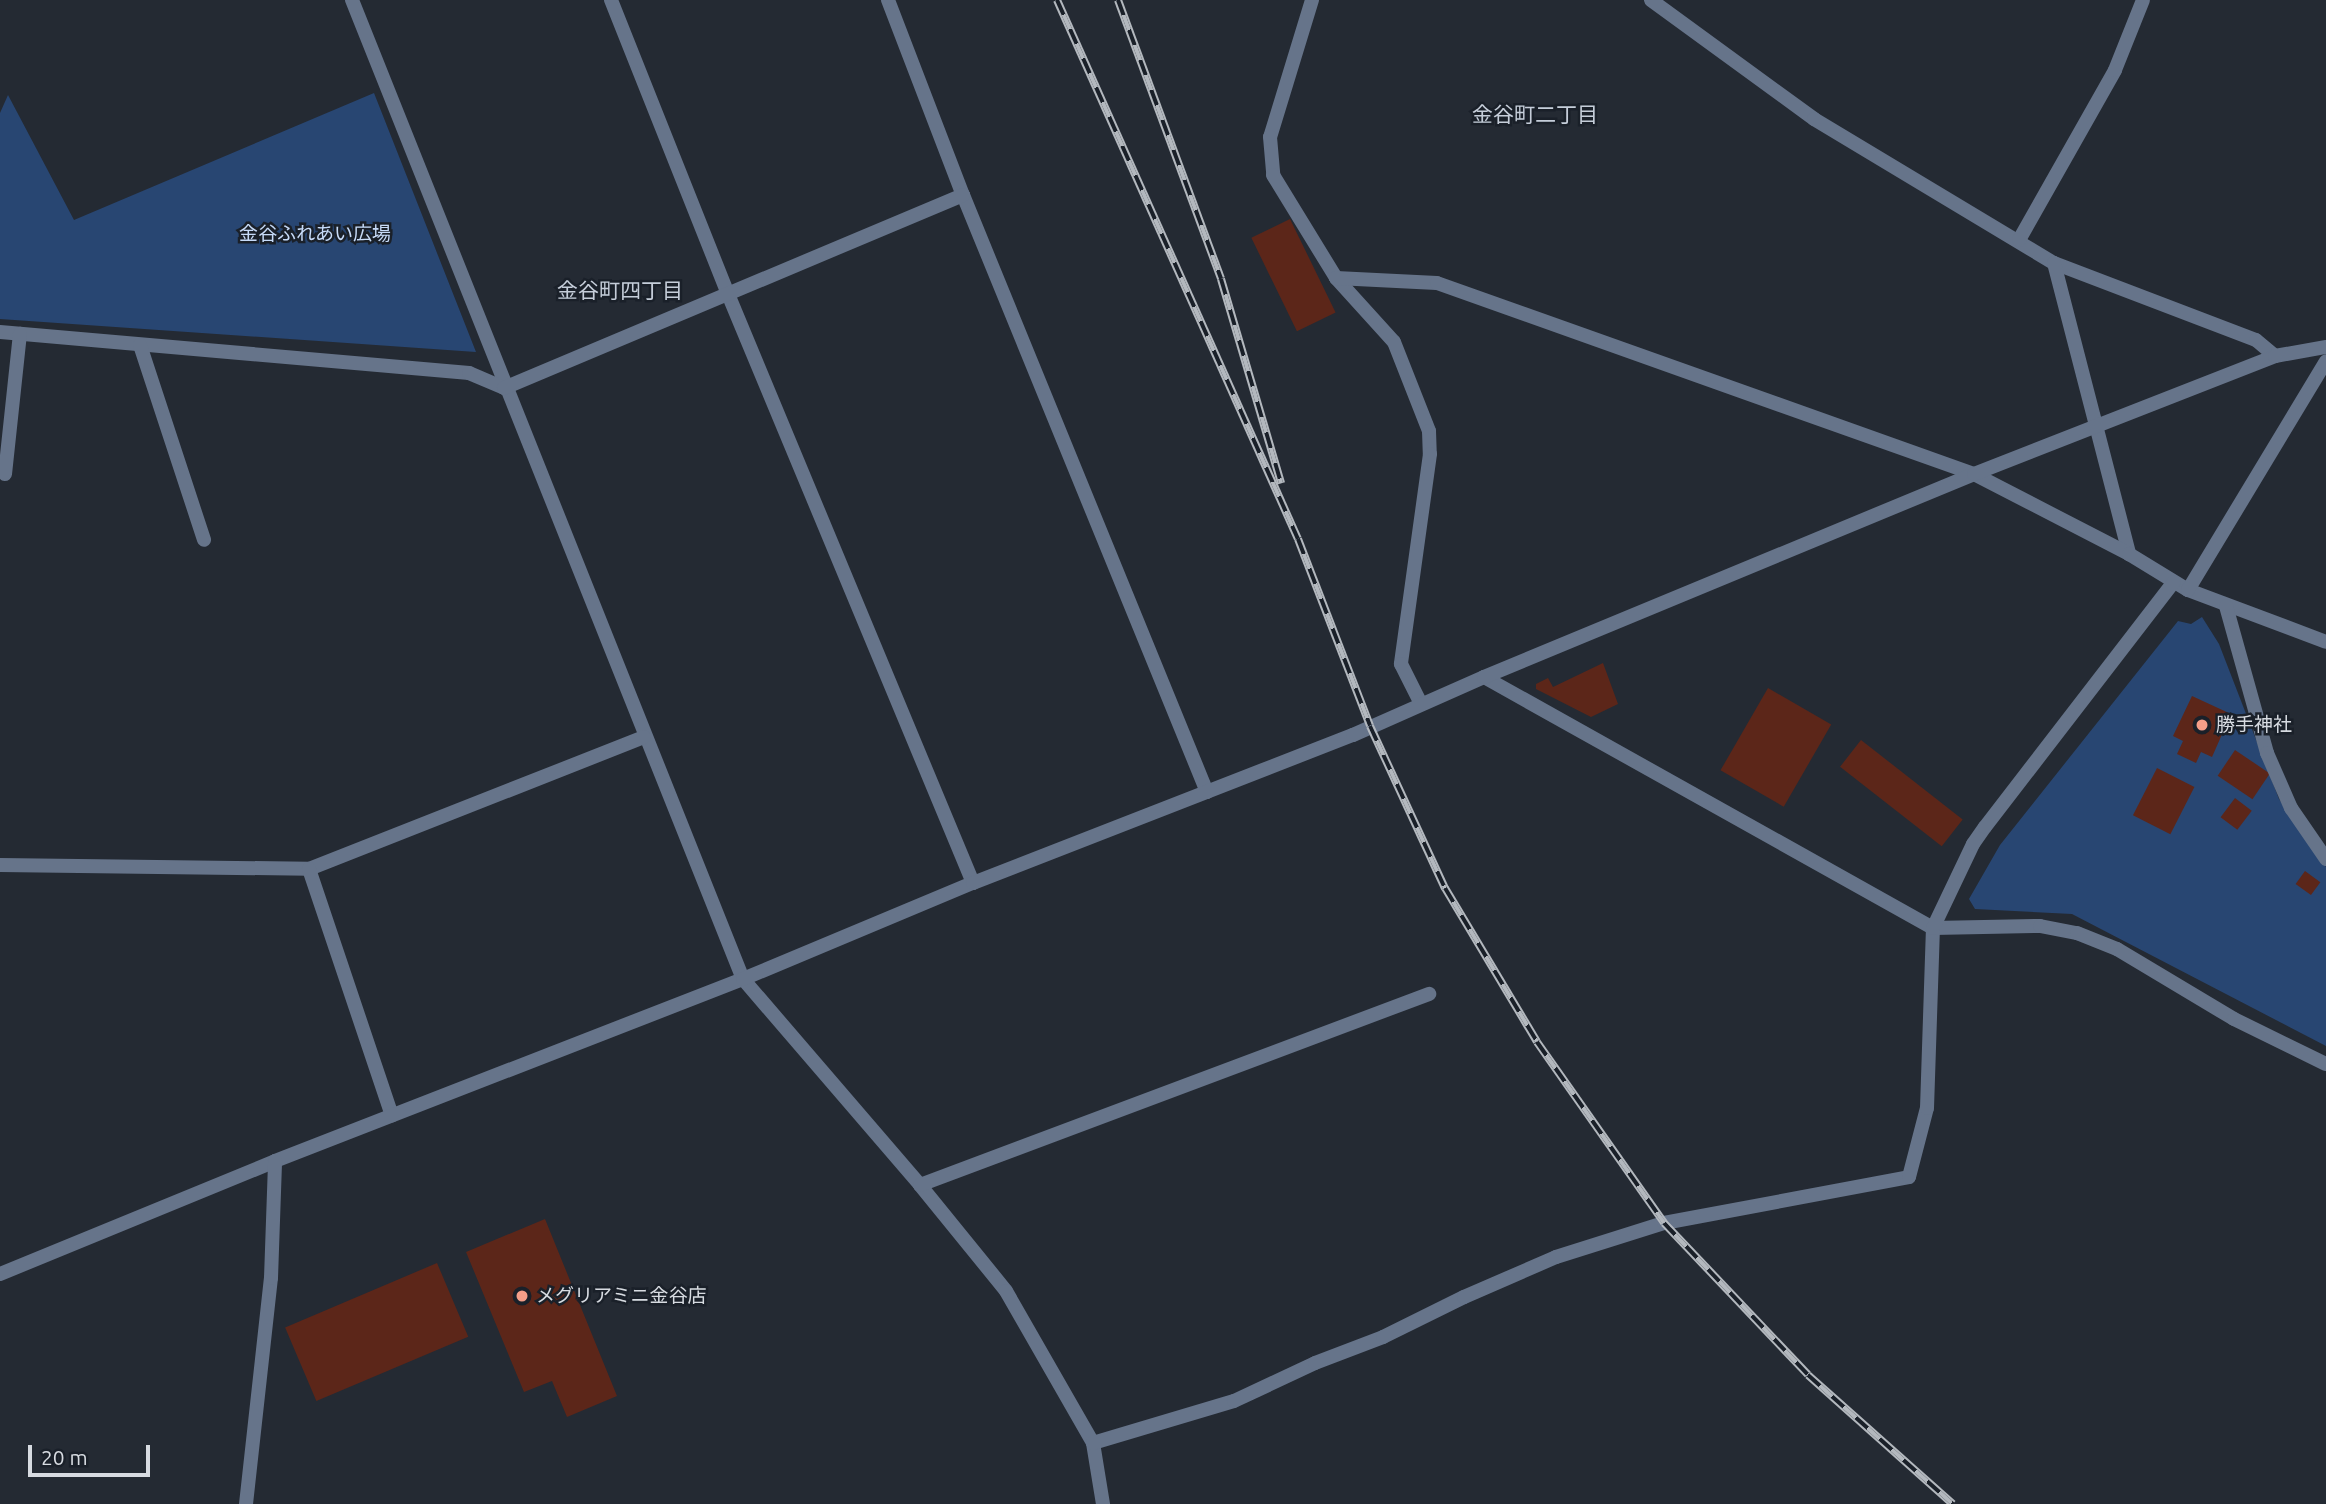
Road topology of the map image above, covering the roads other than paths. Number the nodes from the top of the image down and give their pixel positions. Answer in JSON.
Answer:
{"nodes":[{"id":1,"x":352,"y":0,"type":"edge"},
{"id":2,"x":611,"y":0,"type":"edge"},
{"id":3,"x":888,"y":0,"type":"edge"},
{"id":4,"x":1312,"y":0,"type":"edge"},
{"id":5,"x":1651,"y":0,"type":"edge"},
{"id":6,"x":2143,"y":0,"type":"edge"},
{"id":7,"x":963,"y":195,"type":"junction"},
{"id":8,"x":2019,"y":240,"type":"junction"},
{"id":9,"x":2054,"y":263,"type":"junction"},
{"id":10,"x":1336,"y":278,"type":"junction"},
{"id":11,"x":728,"y":294,"type":"junction"},
{"id":12,"x":0,"y":332,"type":"edge"},
{"id":13,"x":20,"y":334,"type":"junction"},
{"id":14,"x":140,"y":345,"type":"junction"},
{"id":15,"x":2326,"y":347,"type":"edge"},
{"id":16,"x":2275,"y":356,"type":"junction"},
{"id":17,"x":2326,"y":361,"type":"edge"},
{"id":18,"x":504,"y":388,"type":"junction"},
{"id":19,"x":2097,"y":426,"type":"junction"},
{"id":20,"x":5,"y":474,"type":"dead end"},
{"id":21,"x":1974,"y":474,"type":"junction"},
{"id":22,"x":204,"y":540,"type":"dead end"},
{"id":23,"x":2129,"y":554,"type":"junction"},
{"id":24,"x":2174,"y":582,"type":"junction"},
{"id":25,"x":2188,"y":590,"type":"junction"},
{"id":26,"x":2226,"y":606,"type":"junction"},
{"id":27,"x":2326,"y":642,"type":"edge"},
{"id":28,"x":1484,"y":677,"type":"junction"},
{"id":29,"x":1421,"y":704,"type":"junction"},
{"id":30,"x":644,"y":737,"type":"junction"},
{"id":31,"x":1207,"y":792,"type":"junction"},
{"id":32,"x":2326,"y":859,"type":"edge"},
{"id":33,"x":0,"y":865,"type":"edge"},
{"id":34,"x":309,"y":869,"type":"junction"},
{"id":35,"x":972,"y":883,"type":"junction"},
{"id":36,"x":1933,"y":928,"type":"junction"},
{"id":37,"x":743,"y":979,"type":"junction"},
{"id":38,"x":1429,"y":994,"type":"dead end"},
{"id":39,"x":2326,"y":1064,"type":"edge"},
{"id":40,"x":392,"y":1115,"type":"junction"},
{"id":41,"x":275,"y":1161,"type":"junction"},
{"id":42,"x":920,"y":1185,"type":"junction"},
{"id":43,"x":0,"y":1274,"type":"edge"},
{"id":44,"x":1093,"y":1443,"type":"junction"},
{"id":45,"x":246,"y":1504,"type":"edge"},
{"id":46,"x":1103,"y":1504,"type":"edge"}],
"edges":[{"from":1,"to":18,"type":"street"},
{"from":2,"to":11,"type":"street"},
{"from":3,"to":7,"type":"street"},
{"from":4,"to":10,"type":"street"},
{"from":5,"to":8,"type":"street"},
{"from":6,"to":8,"type":"street"},
{"from":7,"to":11,"type":"street"},
{"from":7,"to":31,"type":"street"},
{"from":8,"to":9,"type":"street"},
{"from":9,"to":16,"type":"street"},
{"from":9,"to":19,"type":"street"},
{"from":10,"to":21,"type":"street"},
{"from":10,"to":29,"type":"street"},
{"from":11,"to":18,"type":"street"},
{"from":11,"to":35,"type":"street"},
{"from":12,"to":13,"type":"street"},
{"from":13,"to":14,"type":"street"},
{"from":13,"to":20,"type":"street"},
{"from":14,"to":18,"type":"street"},
{"from":14,"to":22,"type":"street"},
{"from":15,"to":16,"type":"street"},
{"from":16,"to":19,"type":"street"},
{"from":17,"to":25,"type":"street"},
{"from":18,"to":30,"type":"street"},
{"from":19,"to":21,"type":"street"},
{"from":19,"to":23,"type":"street"},
{"from":21,"to":23,"type":"street"},
{"from":21,"to":28,"type":"street"},
{"from":23,"to":24,"type":"street"},
{"from":24,"to":25,"type":"street"},
{"from":24,"to":36,"type":"street"},
{"from":25,"to":26,"type":"street"},
{"from":26,"to":27,"type":"street"},
{"from":26,"to":32,"type":"street"},
{"from":28,"to":29,"type":"street"},
{"from":28,"to":36,"type":"street"},
{"from":29,"to":31,"type":"street"},
{"from":30,"to":34,"type":"street"},
{"from":30,"to":37,"type":"street"},
{"from":31,"to":35,"type":"street"},
{"from":33,"to":34,"type":"street"},
{"from":34,"to":40,"type":"street"},
{"from":35,"to":37,"type":"street"},
{"from":36,"to":39,"type":"street"},
{"from":36,"to":44,"type":"street"},
{"from":37,"to":40,"type":"street"},
{"from":37,"to":42,"type":"street"},
{"from":38,"to":42,"type":"street"},
{"from":40,"to":41,"type":"street"},
{"from":41,"to":43,"type":"street"},
{"from":41,"to":45,"type":"street"},
{"from":42,"to":44,"type":"street"},
{"from":44,"to":46,"type":"street"}]}
